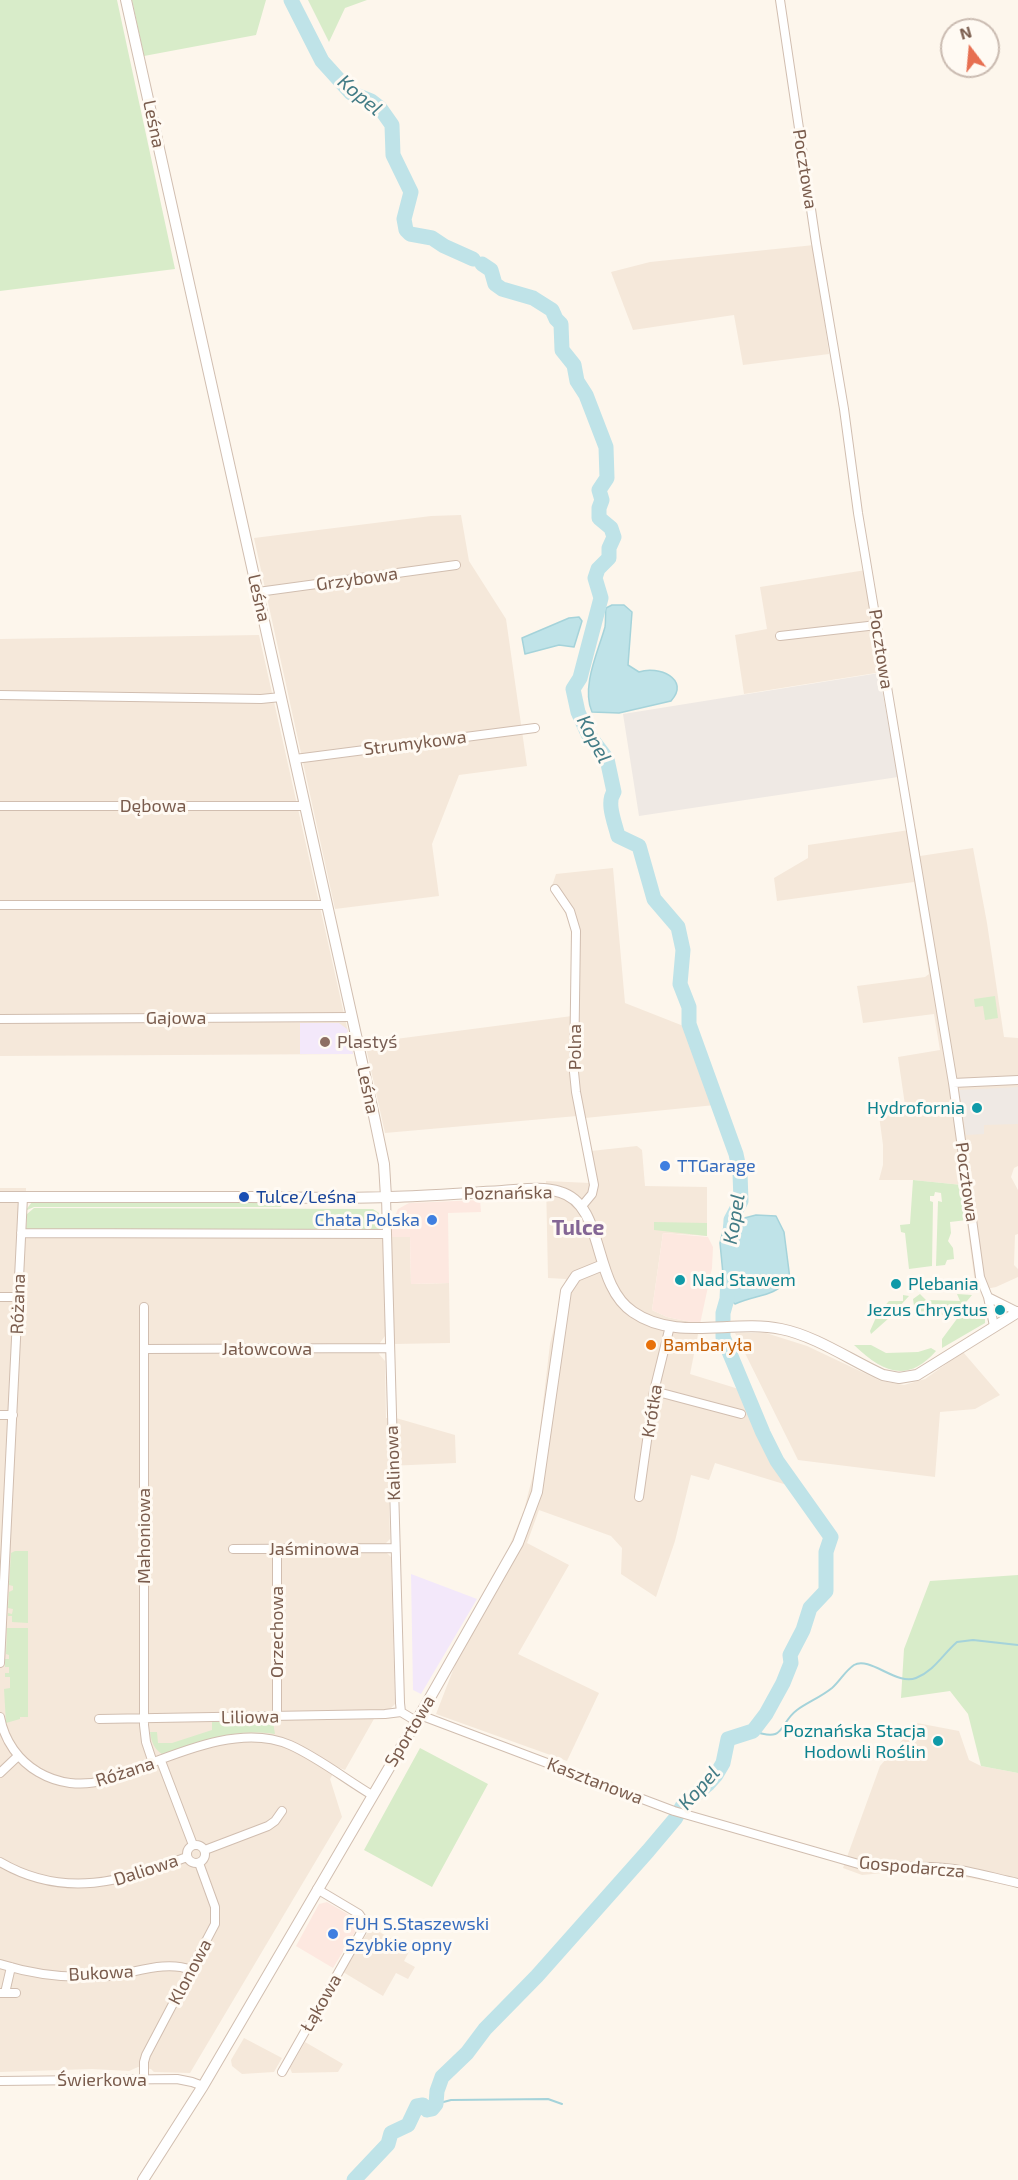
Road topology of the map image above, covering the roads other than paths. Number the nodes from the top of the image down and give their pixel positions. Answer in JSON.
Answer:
{"nodes":[{"id":1,"x":126,"y":0,"type":"edge"},
{"id":2,"x":780,"y":0,"type":"edge"},
{"id":3,"x":456,"y":565,"type":"dead end"},
{"id":4,"x":258,"y":592,"type":"junction"},
{"id":5,"x":877,"y":625,"type":"junction"},
{"id":6,"x":780,"y":636,"type":"dead end"},
{"id":7,"x":0,"y":695,"type":"edge"},
{"id":8,"x":281,"y":697,"type":"junction"},
{"id":9,"x":535,"y":728,"type":"dead end"},
{"id":10,"x":295,"y":759,"type":"junction"},
{"id":11,"x":0,"y":806,"type":"edge"},
{"id":12,"x":305,"y":806,"type":"junction"},
{"id":13,"x":555,"y":889,"type":"dead end"},
{"id":14,"x":327,"y":904,"type":"junction"},
{"id":15,"x":0,"y":905,"type":"edge"},
{"id":16,"x":352,"y":1017,"type":"junction"},
{"id":17,"x":0,"y":1019,"type":"edge"},
{"id":18,"x":1018,"y":1080,"type":"edge"},
{"id":19,"x":953,"y":1083,"type":"junction"},
{"id":20,"x":0,"y":1197,"type":"edge"},
{"id":21,"x":23,"y":1197,"type":"junction"},
{"id":22,"x":386,"y":1197,"type":"junction"},
{"id":23,"x":582,"y":1206,"type":"junction"},
{"id":24,"x":21,"y":1233,"type":"junction"},
{"id":25,"x":387,"y":1234,"type":"junction"},
{"id":26,"x":603,"y":1264,"type":"junction"},
{"id":27,"x":0,"y":1297,"type":"edge"},
{"id":28,"x":18,"y":1297,"type":"junction"},
{"id":29,"x":988,"y":1297,"type":"junction"},
{"id":30,"x":144,"y":1307,"type":"dead end"},
{"id":31,"x":1018,"y":1312,"type":"edge"},
{"id":32,"x":670,"y":1326,"type":"junction"},
{"id":33,"x":994,"y":1326,"type":"junction"},
{"id":34,"x":144,"y":1348,"type":"junction"},
{"id":35,"x":390,"y":1348,"type":"junction"},
{"id":36,"x":654,"y":1391,"type":"junction"},
{"id":37,"x":741,"y":1414,"type":"dead end"},
{"id":38,"x":0,"y":1415,"type":"edge"},
{"id":39,"x":13,"y":1415,"type":"junction"},
{"id":40,"x":639,"y":1497,"type":"dead end"},
{"id":41,"x":4,"y":1506,"type":"edge"},
{"id":42,"x":395,"y":1548,"type":"junction"},
{"id":43,"x":233,"y":1549,"type":"dead end"},
{"id":44,"x":277,"y":1549,"type":"junction"},
{"id":45,"x":2,"y":1601,"type":"edge"},
{"id":46,"x":0,"y":1663,"type":"edge"},
{"id":47,"x":401,"y":1712,"type":"junction"},
{"id":48,"x":277,"y":1716,"type":"junction"},
{"id":49,"x":0,"y":1717,"type":"edge"},
{"id":50,"x":418,"y":1718,"type":"junction"},
{"id":51,"x":99,"y":1719,"type":"dead end"},
{"id":52,"x":144,"y":1719,"type":"junction"},
{"id":53,"x":18,"y":1756,"type":"junction"},
{"id":54,"x":157,"y":1762,"type":"junction"},
{"id":55,"x":0,"y":1773,"type":"edge"},
{"id":56,"x":372,"y":1795,"type":"junction"},
{"id":57,"x":282,"y":1810,"type":"dead end"},
{"id":58,"x":193,"y":1845,"type":"junction"},
{"id":59,"x":807,"y":1848,"type":"joint"},
{"id":60,"x":205,"y":1850,"type":"junction"},
{"id":61,"x":187,"y":1857,"type":"junction"},
{"id":62,"x":0,"y":1862,"type":"edge"},
{"id":63,"x":199,"y":1863,"type":"junction"},
{"id":64,"x":1018,"y":1883,"type":"edge"},
{"id":65,"x":317,"y":1889,"type":"junction"},
{"id":66,"x":0,"y":1964,"type":"edge"},
{"id":67,"x":11,"y":1967,"type":"junction"},
{"id":68,"x":191,"y":1970,"type":"junction"},
{"id":69,"x":3,"y":1993,"type":"edge"},
{"id":70,"x":16,"y":1993,"type":"dead end"},
{"id":71,"x":282,"y":2072,"type":"dead end"},
{"id":72,"x":144,"y":2079,"type":"junction"},
{"id":73,"x":0,"y":2080,"type":"edge"},
{"id":74,"x":203,"y":2086,"type":"junction"},
{"id":75,"x":143,"y":2180,"type":"edge"}],
"edges":[{"from":1,"to":4,"type":"street","name":"Leśna"},
{"from":2,"to":5,"type":"street","name":"Pocztowa"},
{"from":3,"to":4,"type":"street","name":"Grzybowa"},
{"from":4,"to":8,"type":"street","name":"Leśna"},
{"from":5,"to":6,"type":"street"},
{"from":5,"to":19,"type":"street","name":"Pocztowa"},
{"from":7,"to":8,"type":"street"},
{"from":8,"to":10,"type":"street","name":"Leśna"},
{"from":9,"to":10,"type":"street","name":"Strumykowa"},
{"from":10,"to":12,"type":"street","name":"Leśna"},
{"from":11,"to":12,"type":"street","name":"Dębowa"},
{"from":12,"to":14,"type":"street","name":"Leśna"},
{"from":13,"to":23,"type":"street","name":"Polna"},
{"from":14,"to":15,"type":"street"},
{"from":14,"to":16,"type":"street","name":"Leśna"},
{"from":16,"to":17,"type":"street","name":"Gajowa"},
{"from":16,"to":22,"type":"street","name":"Leśna"},
{"from":18,"to":19,"type":"street"},
{"from":19,"to":29,"type":"street","name":"Pocztowa"},
{"from":20,"to":21,"type":"street","name":"Poznańska"},
{"from":21,"to":22,"type":"street","name":"Poznańska"},
{"from":21,"to":24,"type":"street","name":"Różana"},
{"from":22,"to":23,"type":"street","name":"Poznańska"},
{"from":22,"to":25,"type":"street","name":"Kalinowa"},
{"from":23,"to":26,"type":"street"},
{"from":24,"to":25,"type":"street"},
{"from":24,"to":28,"type":"street","name":"Różana"},
{"from":25,"to":35,"type":"street","name":"Kalinowa"},
{"from":26,"to":32,"type":"street"},
{"from":26,"to":50,"type":"street","name":"Sportowa"},
{"from":27,"to":28,"type":"street"},
{"from":28,"to":39,"type":"street","name":"Różana"},
{"from":29,"to":31,"type":"street"},
{"from":29,"to":33,"type":"street","name":"Pocztowa"},
{"from":30,"to":34,"type":"street","name":"Mahoniowa"},
{"from":31,"to":33,"type":"street"},
{"from":32,"to":33,"type":"street"},
{"from":32,"to":36,"type":"street","name":"Krótka"},
{"from":34,"to":35,"type":"street","name":"Jałowcowa"},
{"from":34,"to":52,"type":"street","name":"Mahoniowa"},
{"from":35,"to":42,"type":"street","name":"Kalinowa"},
{"from":36,"to":37,"type":"street"},
{"from":36,"to":40,"type":"street","name":"Krótka"},
{"from":38,"to":39,"type":"street"},
{"from":39,"to":41,"type":"street","name":"Różana"},
{"from":41,"to":45,"type":"street","name":"Różana"},
{"from":42,"to":44,"type":"street","name":"Jaśminowa"},
{"from":42,"to":47,"type":"street","name":"Kalinowa"},
{"from":43,"to":44,"type":"street","name":"Jaśminowa"},
{"from":44,"to":48,"type":"street","name":"Orzechowa"},
{"from":45,"to":46,"type":"street","name":"Różana"},
{"from":47,"to":48,"type":"street","name":"Liliowa"},
{"from":47,"to":50,"type":"street"},
{"from":48,"to":52,"type":"street","name":"Liliowa"},
{"from":49,"to":53,"type":"street","name":"Różana"},
{"from":50,"to":56,"type":"street","name":"Sportowa"},
{"from":50,"to":59,"type":"street","name":"Kasztanowa"},
{"from":51,"to":52,"type":"street","name":"Liliowa"},
{"from":52,"to":54,"type":"street","name":"Mahoniowa"},
{"from":53,"to":54,"type":"street","name":"Różana"},
{"from":53,"to":55,"type":"street"},
{"from":54,"to":56,"type":"street","name":"Różana"},
{"from":54,"to":58,"type":"street"},
{"from":56,"to":65,"type":"street","name":"Sportowa"},
{"from":57,"to":60,"type":"street"},
{"from":58,"to":60,"type":"street"},
{"from":58,"to":61,"type":"street"},
{"from":59,"to":64,"type":"street","name":"Gospodarcza"},
{"from":60,"to":63,"type":"street"},
{"from":61,"to":62,"type":"street","name":"Daliowa"},
{"from":61,"to":63,"type":"street"},
{"from":63,"to":68,"type":"street","name":"Klonowa"},
{"from":65,"to":71,"type":"street","name":"Łąkowa"},
{"from":65,"to":74,"type":"street","name":"Sportowa"},
{"from":66,"to":67,"type":"street","name":"Bukowa"},
{"from":67,"to":68,"type":"street","name":"Bukowa"},
{"from":67,"to":69,"type":"street"},
{"from":68,"to":72,"type":"street","name":"Klonowa"},
{"from":69,"to":70,"type":"street"},
{"from":72,"to":73,"type":"street","name":"Świerkowa"},
{"from":72,"to":74,"type":"street","name":"Świerkowa"},
{"from":74,"to":75,"type":"street","name":"Sportowa"}]}
